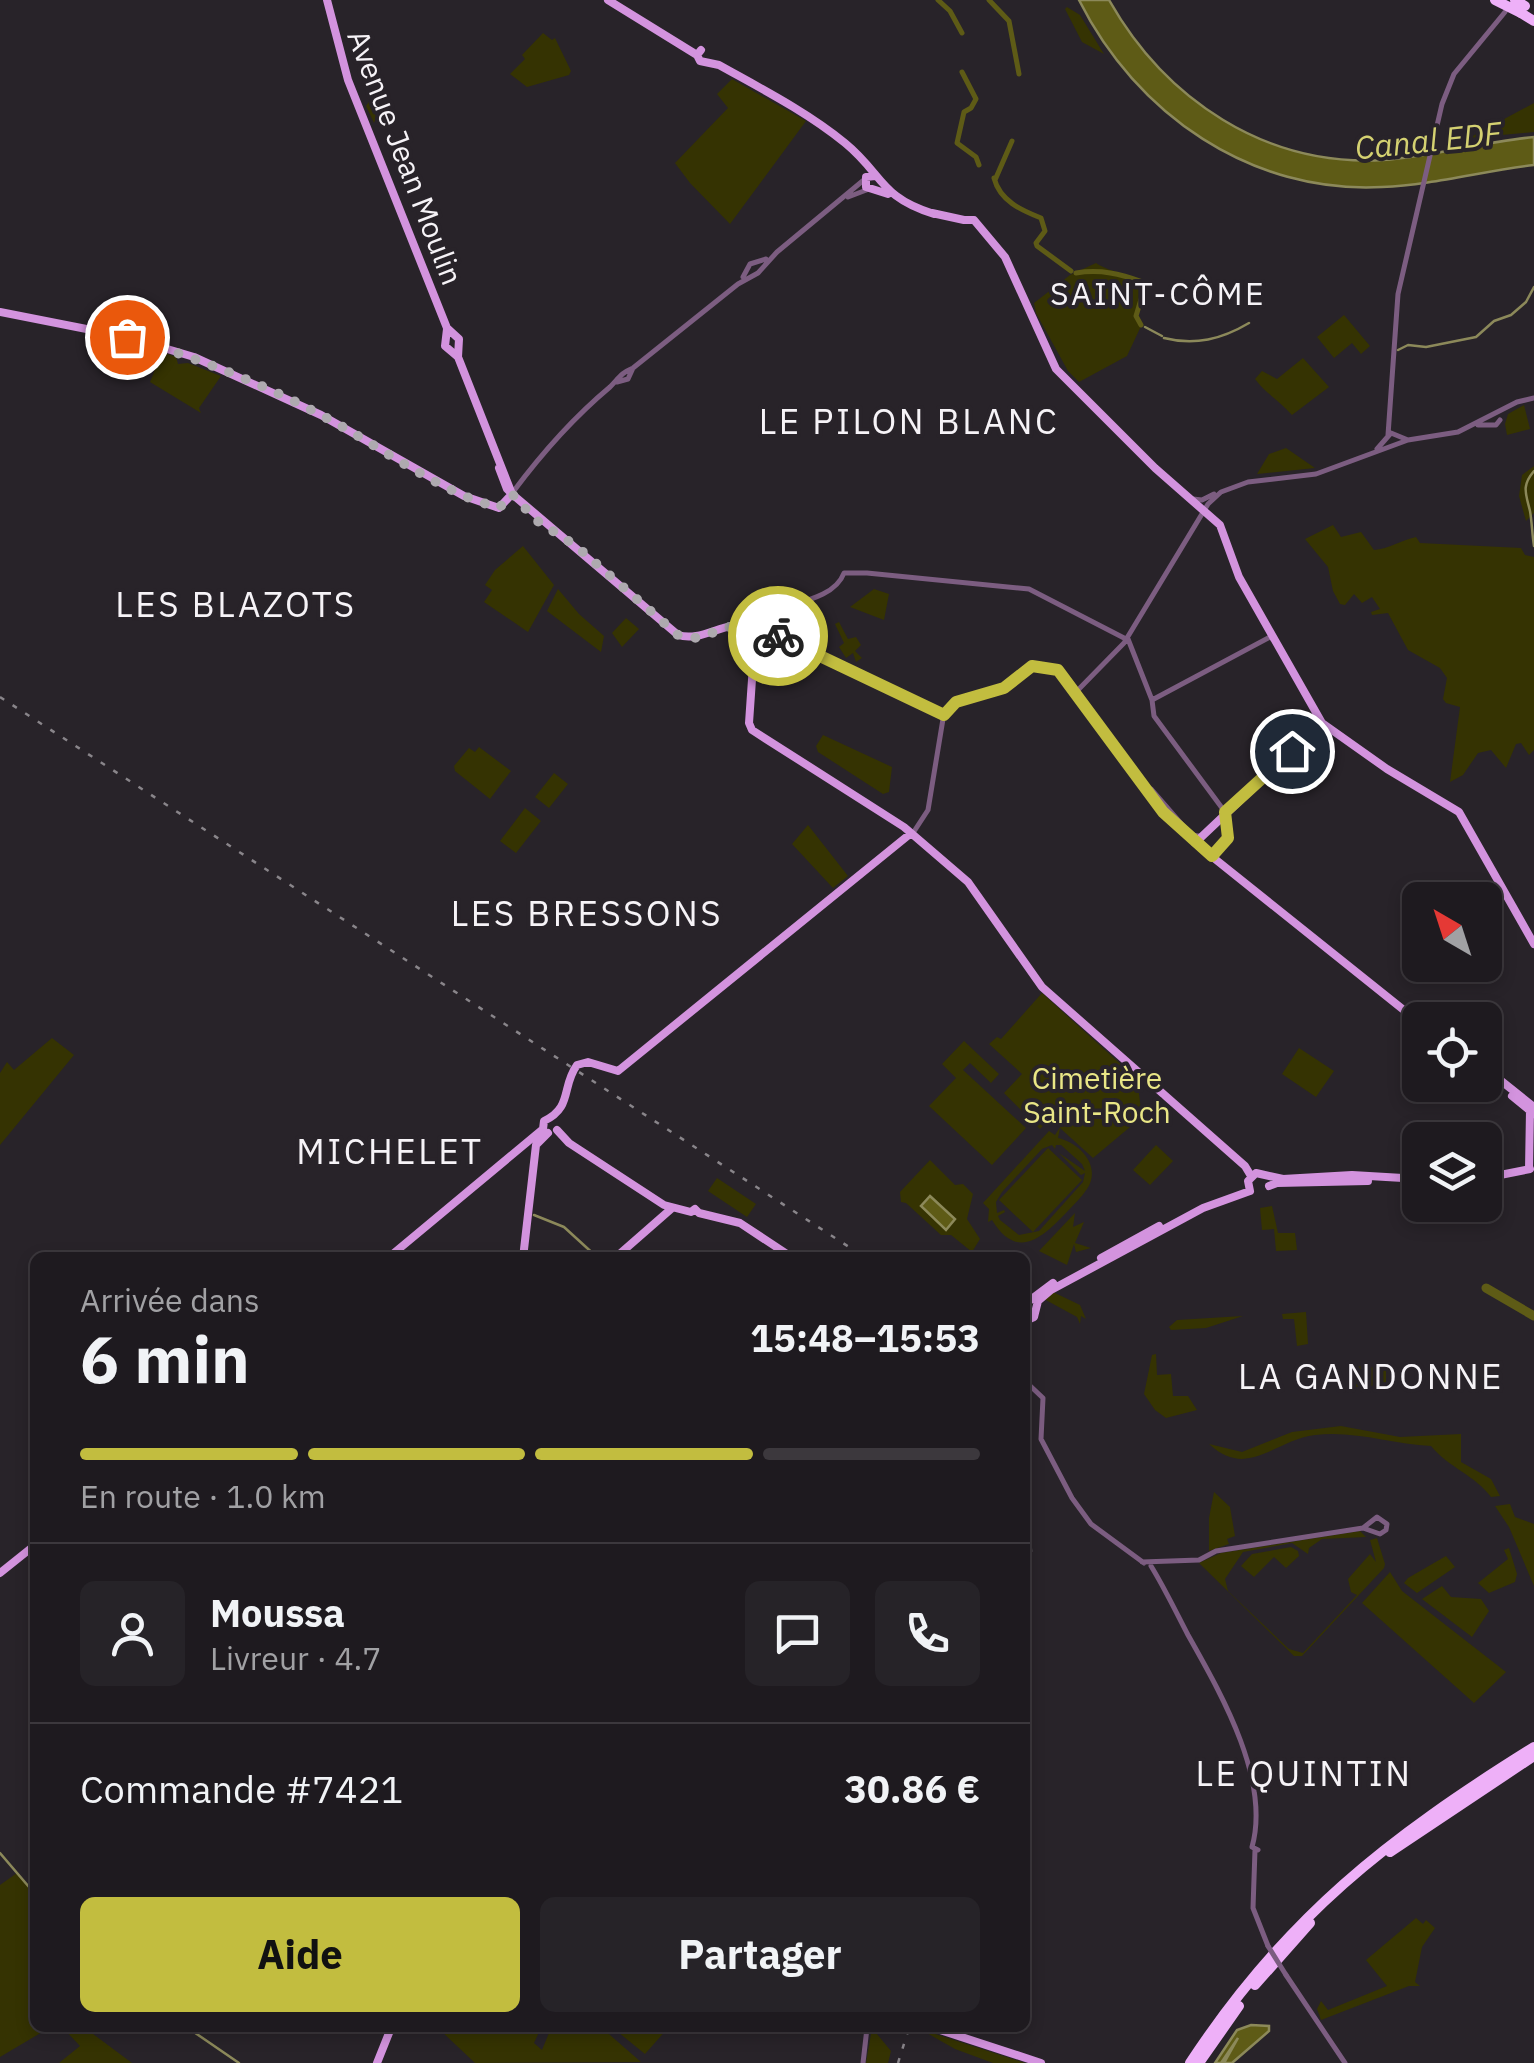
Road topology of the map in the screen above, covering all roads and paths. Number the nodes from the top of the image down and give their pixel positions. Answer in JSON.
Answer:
{"nodes":[{"id":1,"x":327,"y":0,"type":"edge"},
{"id":2,"x":608,"y":0,"type":"edge"},
{"id":3,"x":1495,"y":0,"type":"edge"},
{"id":4,"x":1524,"y":7,"type":"edge"},
{"id":5,"x":1506,"y":12,"type":"dead end"},
{"id":6,"x":1534,"y":21,"type":"edge"},
{"id":7,"x":871,"y":182,"type":"junction"},
{"id":8,"x":0,"y":312,"type":"edge"},
{"id":9,"x":1534,"y":398,"type":"edge"},
{"id":10,"x":1392,"y":437,"type":"junction"},
{"id":11,"x":496,"y":454,"type":"junction"},
{"id":12,"x":507,"y":475,"type":"junction"},
{"id":13,"x":526,"y":476,"type":"junction"},
{"id":14,"x":1222,"y":492,"type":"junction"},
{"id":15,"x":512,"y":494,"type":"junction"},
{"id":16,"x":1193,"y":499,"type":"junction"},
{"id":17,"x":1205,"y":509,"type":"junction"},
{"id":18,"x":748,"y":627,"type":"junction"},
{"id":19,"x":1272,"y":636,"type":"junction"},
{"id":20,"x":1126,"y":639,"type":"junction"},
{"id":21,"x":1077,"y":691,"type":"junction"},
{"id":22,"x":1152,"y":700,"type":"junction"},
{"id":23,"x":944,"y":715,"type":"junction"},
{"id":24,"x":1322,"y":723,"type":"junction"},
{"id":25,"x":1225,"y":812,"type":"junction"},
{"id":26,"x":1212,"y":825,"type":"junction"},
{"id":27,"x":1226,"y":829,"type":"junction"},
{"id":28,"x":910,"y":834,"type":"junction"},
{"id":29,"x":1197,"y":839,"type":"junction"},
{"id":30,"x":1215,"y":854,"type":"junction"},
{"id":31,"x":1534,"y":944,"type":"edge"},
{"id":32,"x":1402,"y":1006,"type":"edge"},
{"id":33,"x":1502,"y":1083,"type":"edge"},
{"id":34,"x":1502,"y":1084,"type":"edge"},
{"id":35,"x":1533,"y":1109,"type":"edge"},
{"id":36,"x":551,"y":1126,"type":"junction"},
{"id":37,"x":1532,"y":1168,"type":"edge"},
{"id":38,"x":1502,"y":1174,"type":"edge"},
{"id":39,"x":1402,"y":1178,"type":"edge"},
{"id":40,"x":1251,"y":1181,"type":"junction"},
{"id":41,"x":1268,"y":1182,"type":"junction"},
{"id":42,"x":671,"y":1209,"type":"junction"},
{"id":43,"x":396,"y":1252,"type":"edge"},
{"id":44,"x":524,"y":1252,"type":"edge"},
{"id":45,"x":622,"y":1252,"type":"edge"},
{"id":46,"x":784,"y":1252,"type":"edge"},
{"id":47,"x":1030,"y":1303,"type":"edge"},
{"id":48,"x":1030,"y":1386,"type":"edge"},
{"id":49,"x":1368,"y":1527,"type":"dead end"},
{"id":50,"x":30,"y":1549,"type":"edge"},
{"id":51,"x":1157,"y":1569,"type":"junction"},
{"id":52,"x":0,"y":1574,"type":"edge"},
{"id":53,"x":1534,"y":1747,"type":"edge"},
{"id":54,"x":1534,"y":1756,"type":"edge"},
{"id":55,"x":389,"y":2032,"type":"edge"},
{"id":56,"x":867,"y":2032,"type":"edge"},
{"id":57,"x":946,"y":2032,"type":"edge"},
{"id":58,"x":377,"y":2063,"type":"edge"},
{"id":59,"x":863,"y":2063,"type":"edge"},
{"id":60,"x":1041,"y":2063,"type":"edge"},
{"id":61,"x":1190,"y":2063,"type":"edge"},
{"id":62,"x":1199,"y":2063,"type":"edge"},
{"id":63,"x":1344,"y":2063,"type":"edge"}],
"edges":[{"from":1,"to":11,"type":"main road","name":"Avenue Jean Moulin"},
{"from":2,"to":7,"type":"main road"},
{"from":3,"to":4,"type":"highway","bridge":true},
{"from":4,"to":6,"type":"highway"},
{"from":5,"to":10,"type":"street"},
{"from":7,"to":13,"type":"street"},
{"from":7,"to":16,"type":"main road"},
{"from":8,"to":15,"type":"main road"},
{"from":9,"to":10,"type":"street"},
{"from":10,"to":14,"type":"street"},
{"from":11,"to":12,"type":"main road","name":"Avenue Jean Moulin"},
{"from":11,"to":15,"type":"main road","name":"Avenue Jean Moulin"},
{"from":12,"to":13,"type":"street"},
{"from":12,"to":15,"type":"main road","name":"Avenue Jean Moulin"},
{"from":13,"to":15,"type":"street"},
{"from":14,"to":16,"type":"street"},
{"from":14,"to":17,"type":"street"},
{"from":15,"to":18,"type":"main road"},
{"from":16,"to":17,"type":"main road"},
{"from":17,"to":19,"type":"main road"},
{"from":17,"to":20,"type":"street"},
{"from":18,"to":20,"type":"street"},
{"from":18,"to":23,"type":"street"},
{"from":18,"to":28,"type":"main road"},
{"from":19,"to":22,"type":"street"},
{"from":19,"to":24,"type":"main road"},
{"from":20,"to":21,"type":"street"},
{"from":20,"to":22,"type":"street"},
{"from":21,"to":23,"type":"street"},
{"from":21,"to":29,"type":"street"},
{"from":22,"to":25,"type":"street"},
{"from":23,"to":28,"type":"street"},
{"from":24,"to":25,"type":"main road"},
{"from":24,"to":31,"type":"main road"},
{"from":25,"to":26,"type":"main road"},
{"from":25,"to":27,"type":"main road"},
{"from":26,"to":27,"type":"main road"},
{"from":26,"to":29,"type":"main road"},
{"from":27,"to":30,"type":"main road"},
{"from":28,"to":36,"type":"main road"},
{"from":28,"to":40,"type":"main road"},
{"from":29,"to":30,"type":"main road"},
{"from":30,"to":32,"type":"main road"},
{"from":33,"to":35,"type":"main road"},
{"from":34,"to":35,"type":"main road"},
{"from":35,"to":37,"type":"main road"},
{"from":36,"to":42,"type":"main road"},
{"from":36,"to":43,"type":"main road"},
{"from":36,"to":44,"type":"main road"},
{"from":37,"to":38,"type":"main road"},
{"from":39,"to":41,"type":"main road"},
{"from":40,"to":41,"type":"main road"},
{"from":40,"to":41,"type":"main road"},
{"from":40,"to":47,"type":"main road"},
{"from":42,"to":45,"type":"main road"},
{"from":42,"to":46,"type":"main road"},
{"from":48,"to":51,"type":"street"},
{"from":49,"to":51,"type":"street"},
{"from":50,"to":52,"type":"main road"},
{"from":51,"to":63,"type":"street","bridge":true},
{"from":53,"to":61,"type":"highway"},
{"from":54,"to":62,"type":"highway"},
{"from":55,"to":58,"type":"main road"},
{"from":56,"to":59,"type":"street"},
{"from":57,"to":60,"type":"main road"}]}
